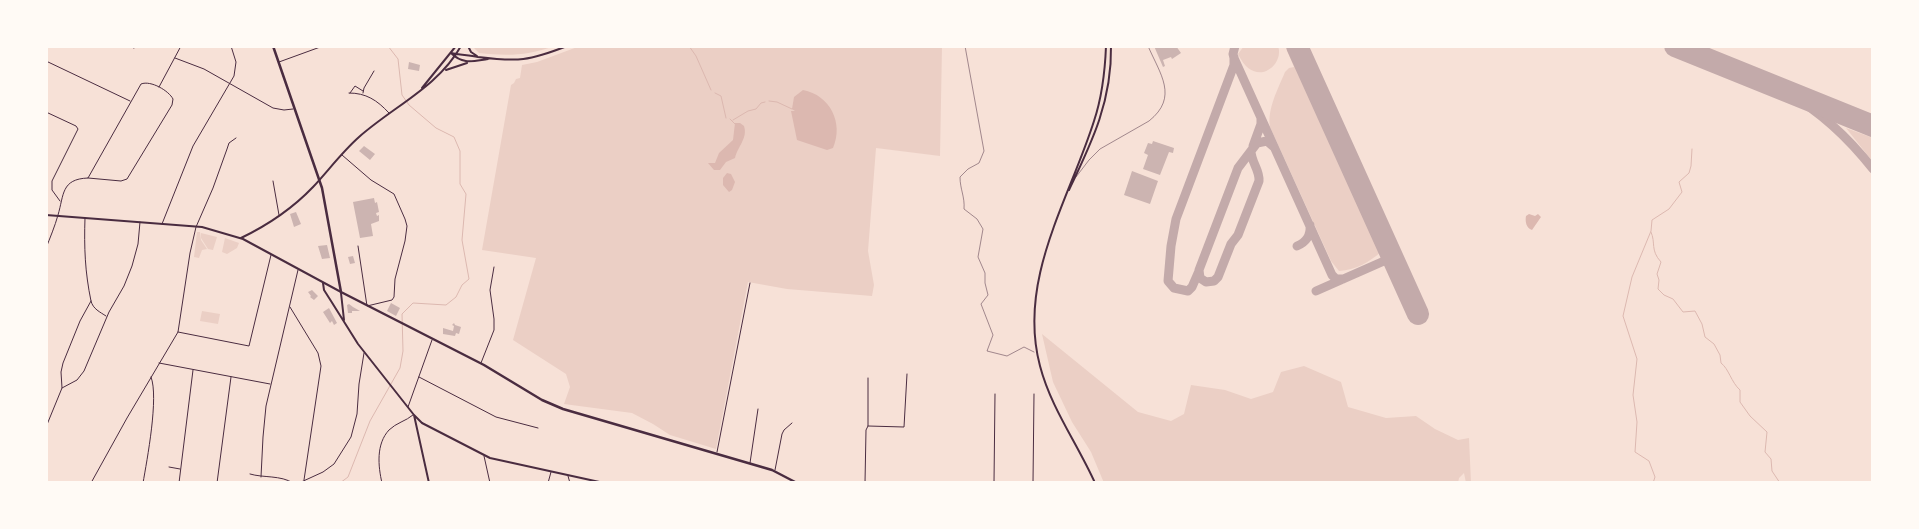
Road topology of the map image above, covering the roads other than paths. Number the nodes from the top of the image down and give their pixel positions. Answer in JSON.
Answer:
{"nodes":[{"id":1,"x":48,"y":46,"type":"edge"},
{"id":2,"x":128,"y":46,"type":"edge"},
{"id":3,"x":137,"y":46,"type":"edge"},
{"id":4,"x":181,"y":46,"type":"edge"},
{"id":5,"x":231,"y":46,"type":"edge"},
{"id":6,"x":272,"y":46,"type":"edge"},
{"id":7,"x":322,"y":46,"type":"edge"},
{"id":8,"x":456,"y":46,"type":"edge"},
{"id":9,"x":461,"y":46,"type":"edge"},
{"id":10,"x":468,"y":46,"type":"edge"},
{"id":11,"x":567,"y":46,"type":"edge"},
{"id":12,"x":1106,"y":46,"type":"edge"},
{"id":13,"x":1112,"y":46,"type":"edge"},
{"id":14,"x":1148,"y":46,"type":"edge"},
{"id":15,"x":46,"y":51,"type":"edge"},
{"id":16,"x":451,"y":53,"type":"junction"},
{"id":17,"x":455,"y":56,"type":"junction"},
{"id":18,"x":479,"y":57,"type":"junction"},
{"id":19,"x":175,"y":58,"type":"junction"},
{"id":20,"x":490,"y":59,"type":"junction"},
{"id":21,"x":46,"y":61,"type":"edge"},
{"id":22,"x":278,"y":62,"type":"junction"},
{"id":23,"x":468,"y":63,"type":"junction"},
{"id":24,"x":446,"y":70,"type":"junction"},
{"id":25,"x":374,"y":72,"type":"dead end"},
{"id":26,"x":230,"y":83,"type":"junction"},
{"id":27,"x":159,"y":88,"type":"junction"},
{"id":28,"x":364,"y":91,"type":"junction"},
{"id":29,"x":419,"y":92,"type":"junction"},
{"id":30,"x":363,"y":94,"type":"junction"},
{"id":31,"x":131,"y":101,"type":"junction"},
{"id":32,"x":294,"y":108,"type":"junction"},
{"id":33,"x":46,"y":112,"type":"edge"},
{"id":34,"x":389,"y":113,"type":"junction"},
{"id":35,"x":236,"y":138,"type":"dead end"},
{"id":36,"x":341,"y":155,"type":"junction"},
{"id":37,"x":88,"y":178,"type":"junction"},
{"id":38,"x":319,"y":180,"type":"junction"},
{"id":39,"x":273,"y":181,"type":"dead end"},
{"id":40,"x":1074,"y":181,"type":"junction"},
{"id":41,"x":60,"y":201,"type":"junction"},
{"id":42,"x":1064,"y":201,"type":"junction"},
{"id":43,"x":46,"y":215,"type":"edge"},
{"id":44,"x":58,"y":216,"type":"junction"},
{"id":45,"x":279,"y":216,"type":"junction"},
{"id":46,"x":85,"y":218,"type":"junction"},
{"id":47,"x":140,"y":222,"type":"junction"},
{"id":48,"x":162,"y":224,"type":"junction"},
{"id":49,"x":196,"y":227,"type":"junction"},
{"id":50,"x":241,"y":238,"type":"junction"},
{"id":51,"x":358,"y":246,"type":"dead end"},
{"id":52,"x":46,"y":248,"type":"edge"},
{"id":53,"x":271,"y":254,"type":"junction"},
{"id":54,"x":494,"y":267,"type":"dead end"},
{"id":55,"x":298,"y":269,"type":"junction"},
{"id":56,"x":323,"y":283,"type":"junction"},
{"id":57,"x":750,"y":284,"type":"dead end"},
{"id":58,"x":341,"y":292,"type":"junction"},
{"id":59,"x":91,"y":301,"type":"junction"},
{"id":60,"x":367,"y":306,"type":"junction"},
{"id":61,"x":290,"y":307,"type":"junction"},
{"id":62,"x":107,"y":316,"type":"junction"},
{"id":63,"x":344,"y":320,"type":"junction"},
{"id":64,"x":178,"y":332,"type":"junction"},
{"id":65,"x":432,"y":339,"type":"junction"},
{"id":66,"x":364,"y":352,"type":"junction"},
{"id":67,"x":159,"y":363,"type":"junction"},
{"id":68,"x":480,"y":363,"type":"junction"},
{"id":69,"x":193,"y":370,"type":"junction"},
{"id":70,"x":906,"y":374,"type":"dead end"},
{"id":71,"x":151,"y":377,"type":"junction"},
{"id":72,"x":231,"y":377,"type":"junction"},
{"id":73,"x":418,"y":378,"type":"junction"},
{"id":74,"x":868,"y":378,"type":"dead end"},
{"id":75,"x":271,"y":384,"type":"junction"},
{"id":76,"x":62,"y":388,"type":"junction"},
{"id":77,"x":996,"y":394,"type":"dead end"},
{"id":78,"x":1034,"y":394,"type":"dead end"},
{"id":79,"x":408,"y":408,"type":"junction"},
{"id":80,"x":758,"y":409,"type":"dead end"},
{"id":81,"x":414,"y":415,"type":"junction"},
{"id":82,"x":792,"y":423,"type":"dead end"},
{"id":83,"x":868,"y":426,"type":"junction"},
{"id":84,"x":46,"y":428,"type":"edge"},
{"id":85,"x":538,"y":428,"type":"dead end"},
{"id":86,"x":717,"y":454,"type":"junction"},
{"id":87,"x":484,"y":455,"type":"junction"},
{"id":88,"x":750,"y":464,"type":"junction"},
{"id":89,"x":169,"y":467,"type":"dead end"},
{"id":90,"x":181,"y":469,"type":"junction"},
{"id":91,"x":551,"y":471,"type":"junction"},
{"id":92,"x":775,"y":471,"type":"junction"},
{"id":93,"x":250,"y":474,"type":"dead end"},
{"id":94,"x":568,"y":475,"type":"junction"},
{"id":95,"x":262,"y":477,"type":"junction"},
{"id":96,"x":304,"y":480,"type":"junction"},
{"id":97,"x":91,"y":483,"type":"edge"},
{"id":98,"x":143,"y":483,"type":"edge"},
{"id":99,"x":179,"y":483,"type":"edge"},
{"id":100,"x":217,"y":483,"type":"edge"},
{"id":101,"x":293,"y":483,"type":"edge"},
{"id":102,"x":299,"y":483,"type":"edge"},
{"id":103,"x":382,"y":483,"type":"edge"},
{"id":104,"x":429,"y":483,"type":"edge"},
{"id":105,"x":490,"y":483,"type":"edge"},
{"id":106,"x":548,"y":483,"type":"edge"},
{"id":107,"x":570,"y":483,"type":"edge"},
{"id":108,"x":604,"y":483,"type":"edge"},
{"id":109,"x":797,"y":483,"type":"edge"},
{"id":110,"x":865,"y":483,"type":"edge"},
{"id":111,"x":994,"y":483,"type":"edge"},
{"id":112,"x":1033,"y":483,"type":"edge"},
{"id":113,"x":1095,"y":483,"type":"edge"}],
"edges":[{"from":1,"to":15,"type":"street"},
{"from":2,"to":3,"type":"street"},
{"from":4,"to":19,"type":"street"},
{"from":5,"to":26,"type":"street"},
{"from":6,"to":22,"type":"main road"},
{"from":7,"to":22,"type":"street"},
{"from":8,"to":16,"type":"main road"},
{"from":9,"to":17,"type":"main road"},
{"from":10,"to":18,"type":"main road"},
{"from":11,"to":20,"type":"main road"},
{"from":12,"to":42,"type":"main road"},
{"from":13,"to":40,"type":"main road"},
{"from":14,"to":40,"type":"lane"},
{"from":16,"to":17,"type":"main road"},
{"from":16,"to":29,"type":"main road"},
{"from":17,"to":18,"type":"main road"},
{"from":17,"to":23,"type":"main road"},
{"from":17,"to":24,"type":"main road"},
{"from":18,"to":20,"type":"main road"},
{"from":19,"to":26,"type":"street"},
{"from":19,"to":27,"type":"street"},
{"from":20,"to":23,"type":"main road"},
{"from":21,"to":31,"type":"street"},
{"from":22,"to":32,"type":"main road"},
{"from":23,"to":24,"type":"main road"},
{"from":24,"to":29,"type":"main road"},
{"from":25,"to":28,"type":"street"},
{"from":26,"to":32,"type":"street"},
{"from":26,"to":48,"type":"street"},
{"from":27,"to":31,"type":"street"},
{"from":27,"to":37,"type":"street"},
{"from":28,"to":30,"type":"street"},
{"from":28,"to":30,"type":"street"},
{"from":29,"to":34,"type":"main road"},
{"from":30,"to":34,"type":"street"},
{"from":31,"to":37,"type":"street"},
{"from":32,"to":38,"type":"main road"},
{"from":33,"to":41,"type":"street"},
{"from":34,"to":36,"type":"main road"},
{"from":35,"to":49,"type":"street"},
{"from":36,"to":38,"type":"main road"},
{"from":36,"to":60,"type":"street"},
{"from":37,"to":41,"type":"street"},
{"from":38,"to":45,"type":"main road"},
{"from":38,"to":58,"type":"main road"},
{"from":39,"to":45,"type":"street"},
{"from":40,"to":42,"type":"main road"},
{"from":41,"to":44,"type":"street"},
{"from":42,"to":113,"type":"main road"},
{"from":43,"to":44,"type":"main road"},
{"from":44,"to":46,"type":"main road"},
{"from":44,"to":52,"type":"street"},
{"from":45,"to":50,"type":"main road"},
{"from":46,"to":47,"type":"main road"},
{"from":46,"to":59,"type":"street"},
{"from":47,"to":48,"type":"main road"},
{"from":47,"to":62,"type":"street"},
{"from":48,"to":49,"type":"main road"},
{"from":49,"to":50,"type":"main road"},
{"from":49,"to":64,"type":"street"},
{"from":50,"to":53,"type":"main road"},
{"from":51,"to":60,"type":"street"},
{"from":53,"to":55,"type":"main road"},
{"from":53,"to":64,"type":"street"},
{"from":54,"to":68,"type":"street"},
{"from":55,"to":56,"type":"main road"},
{"from":55,"to":61,"type":"street"},
{"from":56,"to":58,"type":"main road"},
{"from":56,"to":63,"type":"main road"},
{"from":57,"to":86,"type":"street"},
{"from":58,"to":60,"type":"main road"},
{"from":58,"to":63,"type":"main road"},
{"from":59,"to":62,"type":"street"},
{"from":59,"to":76,"type":"street"},
{"from":60,"to":65,"type":"main road"},
{"from":61,"to":75,"type":"street"},
{"from":61,"to":96,"type":"street"},
{"from":62,"to":76,"type":"street"},
{"from":63,"to":66,"type":"main road"},
{"from":64,"to":67,"type":"street"},
{"from":65,"to":68,"type":"main road"},
{"from":65,"to":73,"type":"street"},
{"from":66,"to":79,"type":"main road"},
{"from":66,"to":96,"type":"street"},
{"from":67,"to":69,"type":"street"},
{"from":67,"to":71,"type":"street"},
{"from":68,"to":86,"type":"main road"},
{"from":69,"to":72,"type":"street"},
{"from":69,"to":90,"type":"street"},
{"from":70,"to":83,"type":"street"},
{"from":71,"to":97,"type":"street"},
{"from":71,"to":98,"type":"street"},
{"from":72,"to":75,"type":"street"},
{"from":72,"to":100,"type":"street"},
{"from":73,"to":79,"type":"street"},
{"from":73,"to":85,"type":"street"},
{"from":74,"to":83,"type":"street"},
{"from":75,"to":95,"type":"street"},
{"from":76,"to":84,"type":"street"},
{"from":77,"to":111,"type":"street"},
{"from":78,"to":112,"type":"street"},
{"from":79,"to":81,"type":"main road"},
{"from":80,"to":88,"type":"street"},
{"from":81,"to":87,"type":"main road"},
{"from":81,"to":103,"type":"street"},
{"from":81,"to":104,"type":"main road"},
{"from":82,"to":92,"type":"street"},
{"from":83,"to":110,"type":"street"},
{"from":86,"to":88,"type":"main road"},
{"from":87,"to":91,"type":"main road"},
{"from":87,"to":105,"type":"street"},
{"from":88,"to":92,"type":"main road"},
{"from":89,"to":90,"type":"street"},
{"from":90,"to":99,"type":"street"},
{"from":91,"to":94,"type":"main road"},
{"from":91,"to":106,"type":"street"},
{"from":92,"to":109,"type":"main road"},
{"from":93,"to":95,"type":"street"},
{"from":94,"to":107,"type":"street"},
{"from":94,"to":108,"type":"main road"},
{"from":95,"to":101,"type":"street"},
{"from":96,"to":102,"type":"street"}]}
